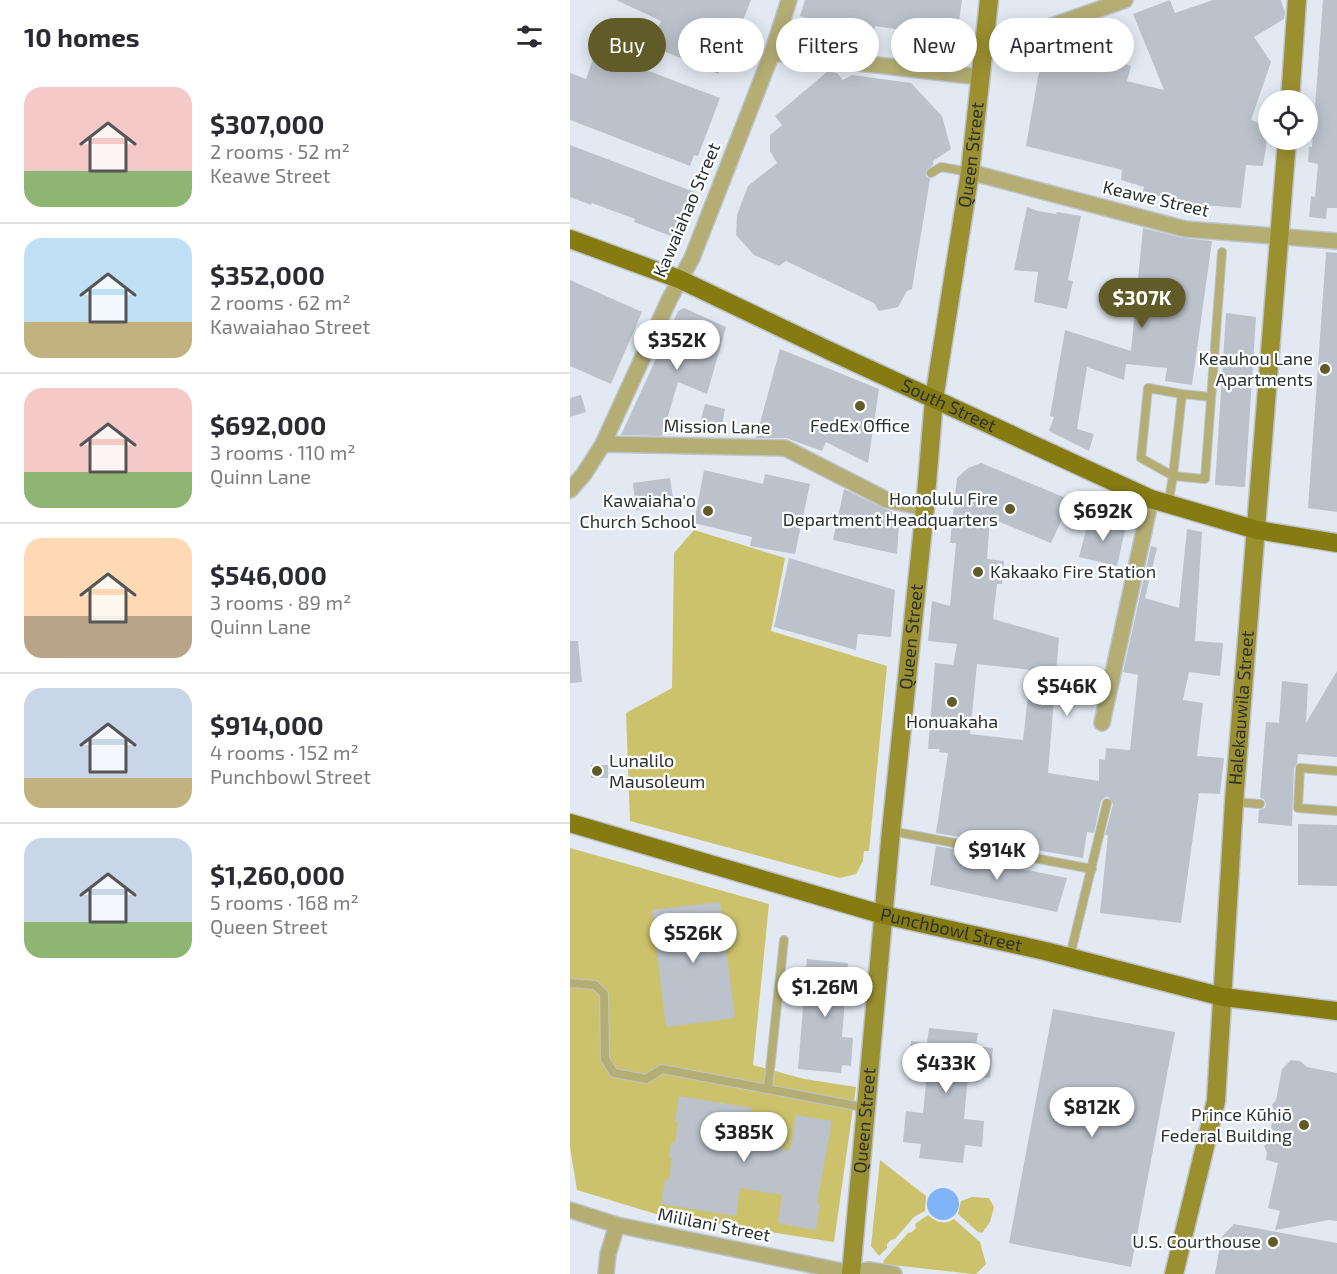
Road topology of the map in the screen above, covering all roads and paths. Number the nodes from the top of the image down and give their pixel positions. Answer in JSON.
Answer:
{"nodes":[{"id":1,"x":789,"y":0,"type":"edge"},
{"id":2,"x":989,"y":0,"type":"edge"},
{"id":3,"x":1125,"y":0,"type":"edge"},
{"id":4,"x":1297,"y":0,"type":"edge"},
{"id":5,"x":984,"y":50,"type":"junction"},
{"id":6,"x":772,"y":53,"type":"junction"},
{"id":7,"x":980,"y":77,"type":"junction"},
{"id":8,"x":1291,"y":90,"type":"edge"},
{"id":9,"x":1286,"y":150,"type":"edge"},
{"id":10,"x":970,"y":172,"type":"junction"},
{"id":11,"x":932,"y":173,"type":"dead end"},
{"id":12,"x":1279,"y":237,"type":"junction"},
{"id":13,"x":570,"y":239,"type":"edge"},
{"id":14,"x":1337,"y":241,"type":"edge"},
{"id":15,"x":1222,"y":252,"type":"dead end"},
{"id":16,"x":679,"y":279,"type":"junction"},
{"id":17,"x":1182,"y":393,"type":"junction"},
{"id":18,"x":1211,"y":397,"type":"junction"},
{"id":19,"x":934,"y":399,"type":"junction"},
{"id":20,"x":603,"y":444,"type":"junction"},
{"id":21,"x":1173,"y":476,"type":"junction"},
{"id":22,"x":570,"y":490,"type":"edge"},
{"id":23,"x":1159,"y":502,"type":"junction"},
{"id":24,"x":926,"y":508,"type":"junction"},
{"id":25,"x":1257,"y":530,"type":"junction"},
{"id":26,"x":1337,"y":543,"type":"edge"},
{"id":27,"x":1102,"y":723,"type":"dead end"},
{"id":28,"x":1337,"y":771,"type":"edge"},
{"id":29,"x":1234,"y":802,"type":"junction"},
{"id":30,"x":1107,"y":803,"type":"dead end"},
{"id":31,"x":1260,"y":804,"type":"dead end"},
{"id":32,"x":1337,"y":811,"type":"edge"},
{"id":33,"x":572,"y":824,"type":"edge"},
{"id":34,"x":891,"y":831,"type":"junction"},
{"id":35,"x":1092,"y":869,"type":"junction"},
{"id":36,"x":884,"y":915,"type":"junction"},
{"id":37,"x":784,"y":940,"type":"dead end"},
{"id":38,"x":1069,"y":957,"type":"junction"},
{"id":39,"x":570,"y":982,"type":"edge"},
{"id":40,"x":1223,"y":997,"type":"junction"},
{"id":41,"x":1337,"y":1011,"type":"edge"},
{"id":42,"x":768,"y":1088,"type":"junction"},
{"id":43,"x":867,"y":1108,"type":"junction"},
{"id":44,"x":570,"y":1210,"type":"edge"},
{"id":45,"x":617,"y":1225,"type":"junction"},
{"id":46,"x":851,"y":1273,"type":"edge"},
{"id":47,"x":606,"y":1274,"type":"edge"},
{"id":48,"x":894,"y":1274,"type":"edge"},
{"id":49,"x":1174,"y":1274,"type":"edge"}],
"edges":[{"from":1,"to":6,"type":"street","name":"Kawaiahao Street"},
{"from":2,"to":5,"type":"street","name":"Queen Street"},
{"from":3,"to":5,"type":"street"},
{"from":4,"to":8,"type":"street"},
{"from":5,"to":7,"type":"street","name":"Queen Street"},
{"from":6,"to":7,"type":"street"},
{"from":6,"to":16,"type":"street","name":"Kawaiahao Street"},
{"from":7,"to":10,"type":"street","name":"Queen Street"},
{"from":9,"to":12,"type":"street","name":"Halekauwila Street"},
{"from":10,"to":11,"type":"lane"},
{"from":10,"to":12,"type":"street","name":"Keawe Street"},
{"from":10,"to":19,"type":"street","name":"Queen Street"},
{"from":12,"to":14,"type":"street","name":"Keawe Street"},
{"from":12,"to":25,"type":"street","name":"Halekauwila Street"},
{"from":13,"to":16,"type":"main road","name":"South Street"},
{"from":15,"to":18,"type":"lane"},
{"from":16,"to":19,"type":"main road","name":"South Street"},
{"from":16,"to":20,"type":"street","name":"Kawaiahao Street"},
{"from":17,"to":18,"type":"lane"},
{"from":17,"to":21,"type":"lane"},
{"from":17,"to":21,"type":"lane"},
{"from":18,"to":21,"type":"lane"},
{"from":19,"to":23,"type":"main road","name":"South Street"},
{"from":19,"to":24,"type":"street","name":"Queen Street"},
{"from":20,"to":22,"type":"street","name":"Kawaiahao Street"},
{"from":20,"to":24,"type":"street","name":"Mission Lane"},
{"from":21,"to":23,"type":"lane"},
{"from":23,"to":25,"type":"main road","name":"South Street"},
{"from":23,"to":27,"type":"street"},
{"from":24,"to":34,"type":"street","name":"Queen Street"},
{"from":25,"to":26,"type":"main road","name":"South Street"},
{"from":25,"to":29,"type":"street","name":"Halekauwila Street"},
{"from":28,"to":32,"type":"lane"},
{"from":29,"to":31,"type":"lane"},
{"from":29,"to":40,"type":"street","name":"Halekauwila Street"},
{"from":30,"to":35,"type":"lane"},
{"from":33,"to":36,"type":"main road","name":"Punchbowl Street"},
{"from":34,"to":35,"type":"lane"},
{"from":34,"to":36,"type":"street","name":"Queen Street"},
{"from":35,"to":38,"type":"lane"},
{"from":36,"to":38,"type":"main road","name":"Punchbowl Street"},
{"from":36,"to":43,"type":"street","name":"Queen Street"},
{"from":37,"to":42,"type":"lane"},
{"from":38,"to":40,"type":"main road","name":"Punchbowl Street"},
{"from":39,"to":42,"type":"lane"},
{"from":40,"to":41,"type":"main road","name":"Punchbowl Street"},
{"from":40,"to":49,"type":"street","name":"Halekauwila Street"},
{"from":42,"to":43,"type":"lane"},
{"from":43,"to":46,"type":"street","name":"Queen Street"},
{"from":44,"to":45,"type":"street","name":"Mililani Street"},
{"from":45,"to":46,"type":"street","name":"Mililani Street"},
{"from":45,"to":47,"type":"street"},
{"from":46,"to":48,"type":"street","name":"Mililani Street"}]}
